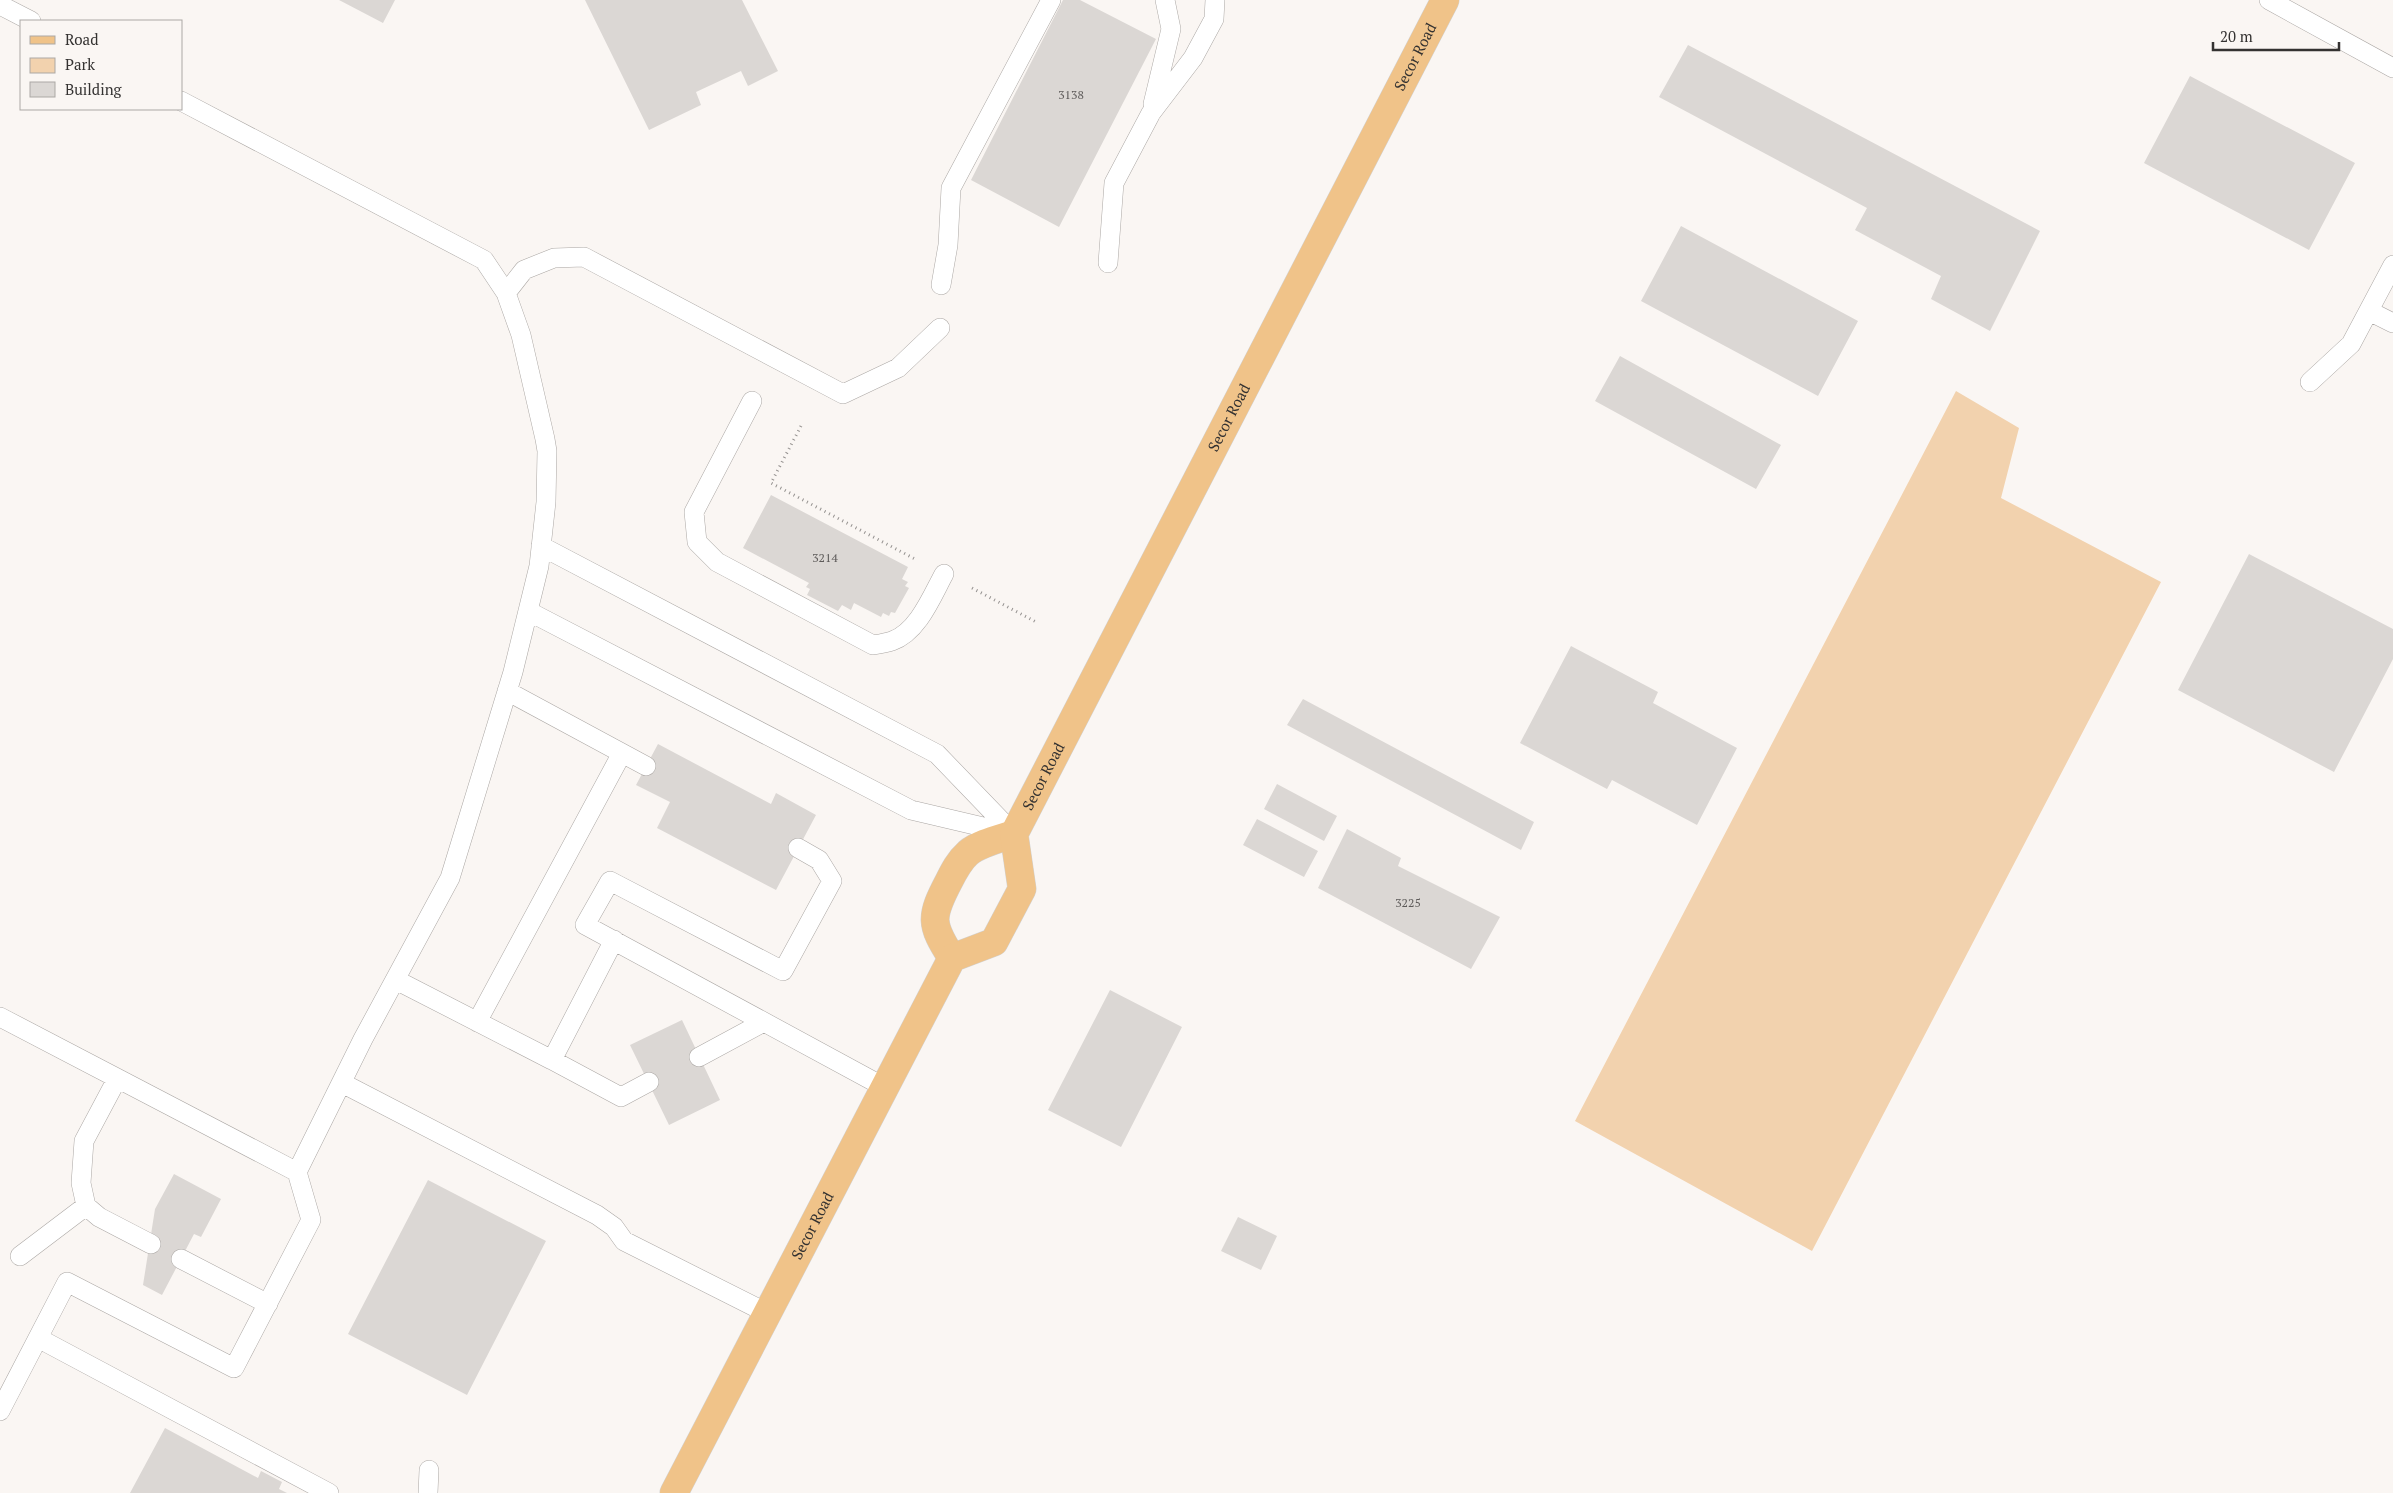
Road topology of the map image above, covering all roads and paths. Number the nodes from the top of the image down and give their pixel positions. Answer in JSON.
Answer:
{"nodes":[{"id":1,"x":1051,"y":0,"type":"edge"},
{"id":2,"x":1165,"y":0,"type":"edge"},
{"id":3,"x":1215,"y":0,"type":"edge"},
{"id":4,"x":1445,"y":0,"type":"edge"},
{"id":5,"x":2269,"y":0,"type":"edge"},
{"id":6,"x":0,"y":5,"type":"edge"},
{"id":7,"x":29,"y":20,"type":"edge"},
{"id":8,"x":2393,"y":68,"type":"edge"},
{"id":9,"x":182,"y":102,"type":"edge"},
{"id":10,"x":1151,"y":113,"type":"junction"},
{"id":11,"x":1108,"y":263,"type":"dead end"},
{"id":12,"x":2393,"y":265,"type":"edge"},
{"id":13,"x":941,"y":285,"type":"dead end"},
{"id":14,"x":506,"y":292,"type":"junction"},
{"id":15,"x":2369,"y":311,"type":"junction"},
{"id":16,"x":2393,"y":323,"type":"edge"},
{"id":17,"x":940,"y":328,"type":"dead end"},
{"id":18,"x":2310,"y":382,"type":"dead end"},
{"id":19,"x":752,"y":401,"type":"dead end"},
{"id":20,"x":801,"y":426,"type":"dead end"},
{"id":21,"x":541,"y":546,"type":"junction"},
{"id":22,"x":944,"y":574,"type":"junction"},
{"id":23,"x":528,"y":611,"type":"junction"},
{"id":24,"x":1038,"y":623,"type":"dead end"},
{"id":25,"x":507,"y":691,"type":"junction"},
{"id":26,"x":622,"y":753,"type":"junction"},
{"id":27,"x":646,"y":766,"type":"dead end"},
{"id":28,"x":1014,"y":834,"type":"junction"},
{"id":29,"x":798,"y":848,"type":"dead end"},
{"id":30,"x":614,"y":940,"type":"junction"},
{"id":31,"x":952,"y":958,"type":"junction"},
{"id":32,"x":396,"y":980,"type":"junction"},
{"id":33,"x":0,"y":1017,"type":"edge"},
{"id":34,"x":477,"y":1022,"type":"junction"},
{"id":35,"x":764,"y":1022,"type":"junction"},
{"id":36,"x":700,"y":1057,"type":"dead end"},
{"id":37,"x":552,"y":1060,"type":"junction"},
{"id":38,"x":116,"y":1079,"type":"junction"},
{"id":39,"x":649,"y":1082,"type":"dead end"},
{"id":40,"x":342,"y":1083,"type":"junction"},
{"id":41,"x":884,"y":1087,"type":"junction"},
{"id":42,"x":297,"y":1172,"type":"junction"},
{"id":43,"x":86,"y":1206,"type":"junction"},
{"id":44,"x":151,"y":1244,"type":"dead end"},
{"id":45,"x":20,"y":1256,"type":"dead end"},
{"id":46,"x":181,"y":1259,"type":"dead end"},
{"id":47,"x":268,"y":1304,"type":"junction"},
{"id":48,"x":767,"y":1313,"type":"junction"},
{"id":49,"x":38,"y":1338,"type":"junction"},
{"id":50,"x":0,"y":1411,"type":"edge"},
{"id":51,"x":429,"y":1470,"type":"dead end"},
{"id":52,"x":329,"y":1493,"type":"edge"},
{"id":53,"x":428,"y":1493,"type":"edge"},
{"id":54,"x":674,"y":1493,"type":"edge"}],
"edges":[{"from":1,"to":13,"type":"lane"},
{"from":2,"to":10,"type":"lane"},
{"from":3,"to":10,"type":"lane"},
{"from":4,"to":28,"type":"main road","name":"Secor Road"},
{"from":5,"to":8,"type":"lane"},
{"from":6,"to":7,"type":"lane"},
{"from":9,"to":14,"type":"lane"},
{"from":10,"to":11,"type":"lane"},
{"from":12,"to":15,"type":"lane"},
{"from":14,"to":17,"type":"lane"},
{"from":14,"to":21,"type":"lane"},
{"from":15,"to":16,"type":"lane"},
{"from":15,"to":18,"type":"lane"},
{"from":19,"to":22,"type":"lane"},
{"from":20,"to":22,"type":"path"},
{"from":21,"to":23,"type":"lane"},
{"from":21,"to":28,"type":"lane"},
{"from":22,"to":24,"type":"path"},
{"from":23,"to":25,"type":"lane"},
{"from":23,"to":28,"type":"lane"},
{"from":25,"to":26,"type":"lane"},
{"from":25,"to":32,"type":"lane"},
{"from":26,"to":27,"type":"lane"},
{"from":26,"to":34,"type":"lane"},
{"from":28,"to":31,"type":"main road"},
{"from":28,"to":31,"type":"main road"},
{"from":29,"to":30,"type":"lane"},
{"from":30,"to":35,"type":"lane"},
{"from":30,"to":37,"type":"lane"},
{"from":31,"to":41,"type":"main road","name":"Secor Road"},
{"from":32,"to":34,"type":"lane"},
{"from":32,"to":40,"type":"lane"},
{"from":33,"to":38,"type":"lane"},
{"from":34,"to":37,"type":"lane"},
{"from":35,"to":36,"type":"lane"},
{"from":35,"to":41,"type":"lane"},
{"from":37,"to":39,"type":"lane"},
{"from":38,"to":42,"type":"lane"},
{"from":38,"to":43,"type":"lane"},
{"from":40,"to":42,"type":"lane"},
{"from":40,"to":48,"type":"lane"},
{"from":41,"to":48,"type":"main road","name":"Secor Road"},
{"from":42,"to":47,"type":"lane"},
{"from":43,"to":44,"type":"lane"},
{"from":43,"to":45,"type":"lane"},
{"from":46,"to":47,"type":"lane"},
{"from":47,"to":49,"type":"lane"},
{"from":48,"to":54,"type":"main road","name":"Secor Road"},
{"from":49,"to":50,"type":"lane"},
{"from":49,"to":52,"type":"lane"},
{"from":51,"to":53,"type":"lane"}]}
